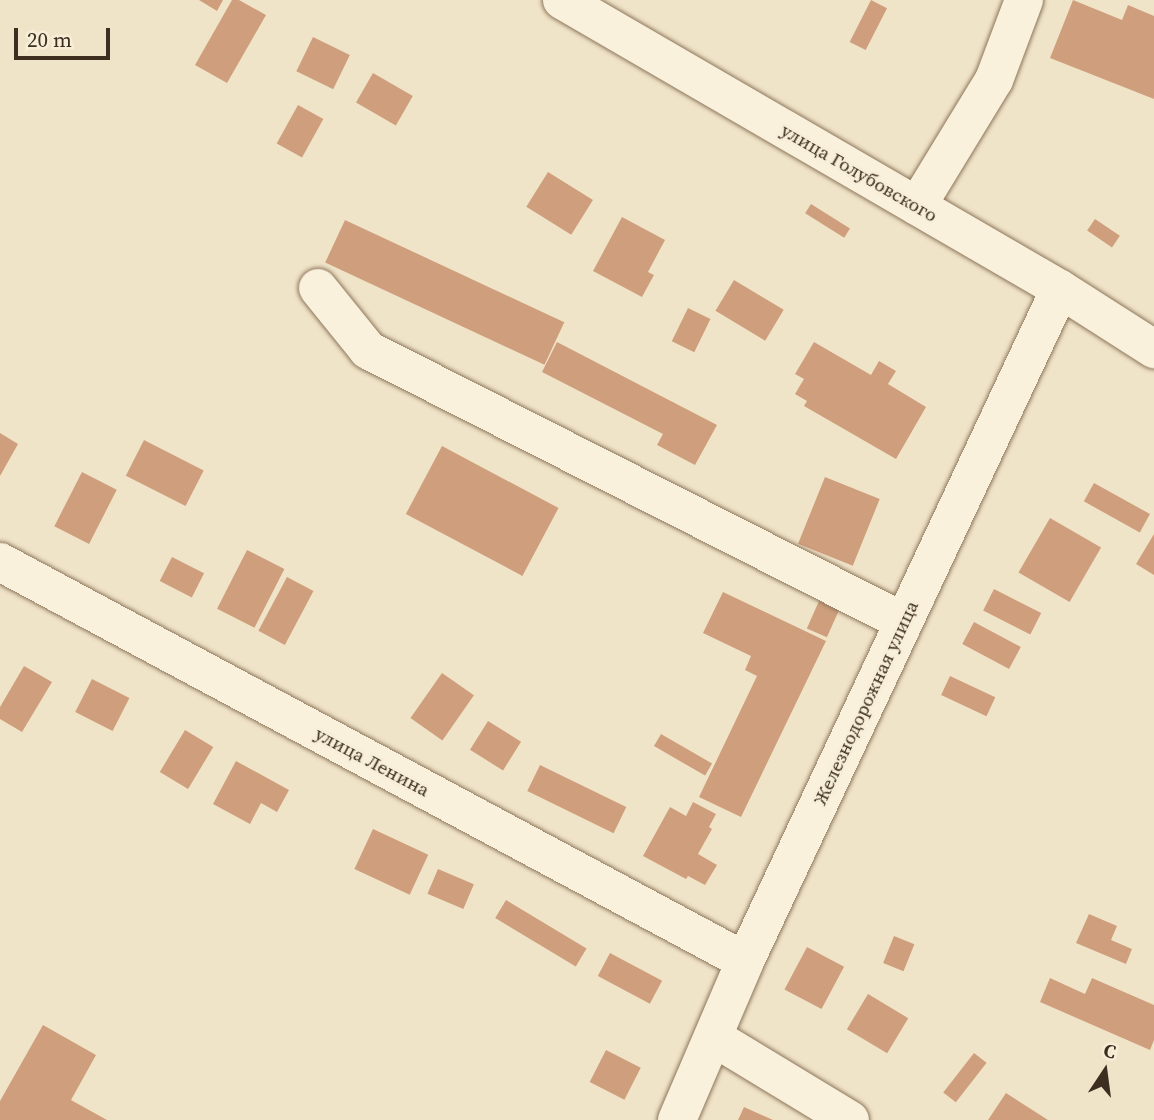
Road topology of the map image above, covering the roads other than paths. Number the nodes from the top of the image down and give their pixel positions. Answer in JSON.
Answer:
{"nodes":[{"id":1,"x":562,"y":0,"type":"edge"},
{"id":2,"x":1024,"y":0,"type":"edge"},
{"id":3,"x":917,"y":206,"type":"junction"},
{"id":4,"x":318,"y":288,"type":"dead end"},
{"id":5,"x":1060,"y":289,"type":"junction"},
{"id":6,"x":1154,"y":349,"type":"edge"},
{"id":7,"x":0,"y":562,"type":"edge"},
{"id":8,"x":904,"y":622,"type":"junction"},
{"id":9,"x":745,"y":961,"type":"junction"},
{"id":10,"x":713,"y":1037,"type":"junction"},
{"id":11,"x":677,"y":1120,"type":"edge"},
{"id":12,"x":850,"y":1120,"type":"edge"}],
"edges":[{"from":1,"to":3,"type":"street","name":"улица Голубовского"},
{"from":2,"to":3,"type":"street"},
{"from":3,"to":5,"type":"street","name":"улица Голубовского"},
{"from":4,"to":8,"type":"street"},
{"from":5,"to":6,"type":"street","name":"улица Голубовского"},
{"from":5,"to":8,"type":"street","name":"Железнодорожная улица"},
{"from":7,"to":9,"type":"street","name":"улица Ленина"},
{"from":8,"to":9,"type":"street","name":"Железнодорожная улица"},
{"from":9,"to":10,"type":"street","name":"Железнодорожная улица"},
{"from":10,"to":11,"type":"street","name":"Железнодорожная улица"},
{"from":10,"to":12,"type":"street"}]}
